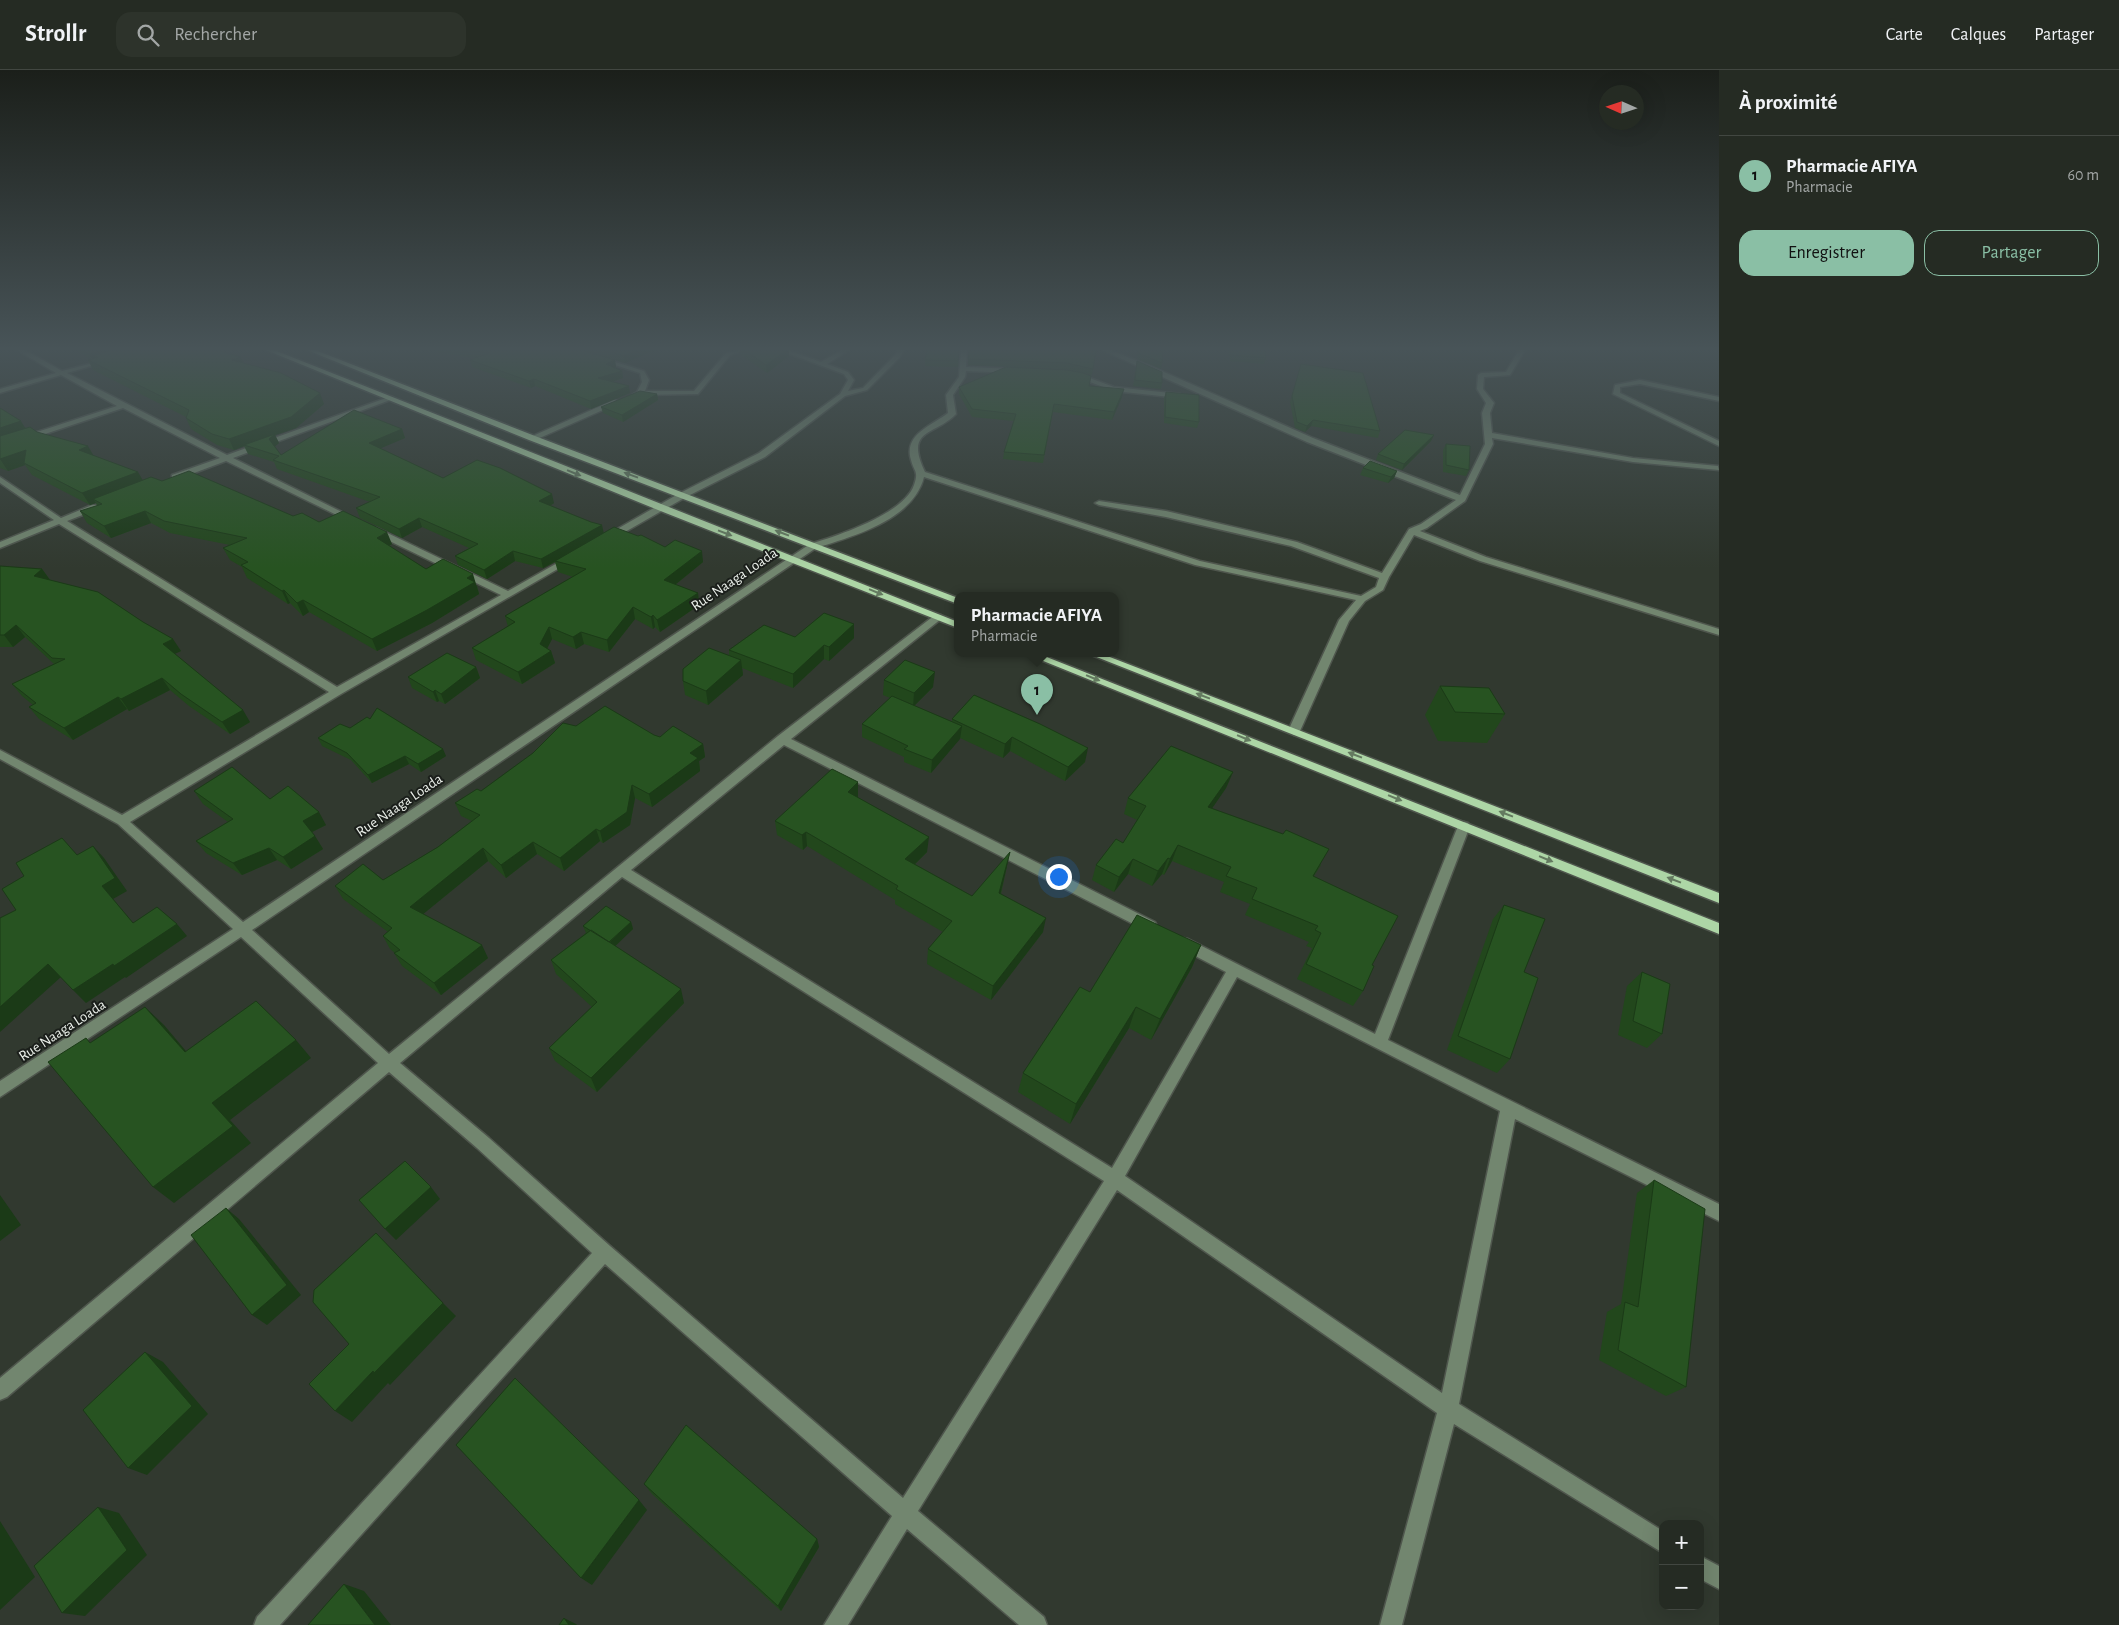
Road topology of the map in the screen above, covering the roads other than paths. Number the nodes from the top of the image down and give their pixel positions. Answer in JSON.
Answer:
{"nodes":[{"id":1,"x":73,"y":423,"type":"edge"},
{"id":2,"x":155,"y":423,"type":"edge"},
{"id":3,"x":323,"y":423,"type":"edge"},
{"id":4,"x":451,"y":423,"type":"edge"},
{"id":5,"x":493,"y":423,"type":"edge"},
{"id":6,"x":569,"y":423,"type":"edge"},
{"id":7,"x":805,"y":423,"type":"edge"},
{"id":8,"x":939,"y":423,"type":"edge"},
{"id":9,"x":1272,"y":423,"type":"edge"},
{"id":10,"x":1487,"y":423,"type":"edge"},
{"id":11,"x":1675,"y":423,"type":"edge"},
{"id":12,"x":1488,"y":435,"type":"junction"},
{"id":13,"x":532,"y":438,"type":"junction"},
{"id":14,"x":1719,"y":444,"type":"edge"},
{"id":15,"x":0,"y":447,"type":"edge"},
{"id":16,"x":225,"y":458,"type":"junction"},
{"id":17,"x":1718,"y":468,"type":"edge"},
{"id":18,"x":921,"y":473,"type":"junction"},
{"id":19,"x":170,"y":479,"type":"edge"},
{"id":20,"x":1,"y":481,"type":"edge"},
{"id":21,"x":683,"y":494,"type":"junction"},
{"id":22,"x":1462,"y":499,"type":"junction"},
{"id":23,"x":106,"y":503,"type":"edge"},
{"id":24,"x":1099,"y":503,"type":"dead end"},
{"id":25,"x":661,"y":508,"type":"junction"},
{"id":26,"x":60,"y":521,"type":"junction"},
{"id":27,"x":1412,"y":531,"type":"junction"},
{"id":28,"x":601,"y":542,"type":"edge"},
{"id":29,"x":0,"y":545,"type":"edge"},
{"id":30,"x":813,"y":546,"type":"junction"},
{"id":31,"x":584,"y":552,"type":"edge"},
{"id":32,"x":793,"y":559,"type":"junction"},
{"id":33,"x":1384,"y":577,"type":"junction"},
{"id":34,"x":508,"y":595,"type":"junction"},
{"id":35,"x":954,"y":599,"type":"edge"},
{"id":36,"x":1362,"y":599,"type":"junction"},
{"id":37,"x":938,"y":617,"type":"junction"},
{"id":38,"x":954,"y":623,"type":"edge"},
{"id":39,"x":1719,"y":632,"type":"edge"},
{"id":40,"x":1039,"y":657,"type":"edge"},
{"id":41,"x":1102,"y":657,"type":"edge"},
{"id":42,"x":337,"y":692,"type":"junction"},
{"id":43,"x":1294,"y":731,"type":"junction"},
{"id":44,"x":782,"y":739,"type":"junction"},
{"id":45,"x":0,"y":754,"type":"edge"},
{"id":46,"x":122,"y":821,"type":"junction"},
{"id":47,"x":1464,"y":826,"type":"junction"},
{"id":48,"x":621,"y":870,"type":"junction"},
{"id":49,"x":1719,"y":898,"type":"edge"},
{"id":50,"x":1719,"y":929,"type":"edge"},
{"id":51,"x":242,"y":930,"type":"junction"},
{"id":52,"x":1234,"y":969,"type":"junction"},
{"id":53,"x":1379,"y":1043,"type":"junction"},
{"id":54,"x":389,"y":1063,"type":"junction"},
{"id":55,"x":0,"y":1090,"type":"edge"},
{"id":56,"x":1509,"y":1107,"type":"junction"},
{"id":57,"x":1115,"y":1179,"type":"junction"},
{"id":58,"x":1719,"y":1213,"type":"edge"},
{"id":59,"x":604,"y":1252,"type":"junction"},
{"id":60,"x":0,"y":1390,"type":"edge"},
{"id":61,"x":1448,"y":1409,"type":"junction"},
{"id":62,"x":904,"y":1513,"type":"junction"},
{"id":63,"x":1659,"y":1541,"type":"edge"},
{"id":64,"x":1704,"y":1569,"type":"edge"},
{"id":65,"x":1719,"y":1578,"type":"edge"},
{"id":66,"x":265,"y":1625,"type":"edge"},
{"id":67,"x":835,"y":1625,"type":"edge"},
{"id":68,"x":1036,"y":1625,"type":"edge"},
{"id":69,"x":1391,"y":1625,"type":"edge"}],
"edges":[{"from":1,"to":15,"type":"street"},
{"from":2,"to":16,"type":"street"},
{"from":3,"to":16,"type":"street"},
{"from":4,"to":25,"type":"main road","one_way":true},
{"from":5,"to":13,"type":"main road"},
{"from":6,"to":13,"type":"street"},
{"from":7,"to":21,"type":"street"},
{"from":8,"to":18,"type":"street"},
{"from":9,"to":22,"type":"street"},
{"from":10,"to":12,"type":"street"},
{"from":11,"to":14,"type":"street"},
{"from":12,"to":17,"type":"street"},
{"from":12,"to":22,"type":"street"},
{"from":21,"to":13,"type":"main road","one_way":true},
{"from":16,"to":19,"type":"street"},
{"from":16,"to":34,"type":"street"},
{"from":18,"to":30,"type":"street","name":"Rue Naaga Loada"},
{"from":18,"to":36,"type":"street"},
{"from":20,"to":26,"type":"street"},
{"from":21,"to":25,"type":"street"},
{"from":30,"to":21,"type":"main road","one_way":true},
{"from":22,"to":27,"type":"street"},
{"from":23,"to":26,"type":"street"},
{"from":24,"to":33,"type":"street"},
{"from":25,"to":28,"type":"street"},
{"from":25,"to":32,"type":"main road","one_way":true},
{"from":26,"to":29,"type":"street"},
{"from":26,"to":42,"type":"street"},
{"from":27,"to":33,"type":"street"},
{"from":27,"to":39,"type":"street"},
{"from":30,"to":32,"type":"street","name":"Rue Naaga Loada"},
{"from":30,"to":35,"type":"main road"},
{"from":31,"to":34,"type":"street"},
{"from":32,"to":37,"type":"main road","one_way":true},
{"from":32,"to":51,"type":"street","name":"Rue Naaga Loada"},
{"from":33,"to":36,"type":"street"},
{"from":34,"to":42,"type":"street"},
{"from":36,"to":43,"type":"street"},
{"from":37,"to":38,"type":"main road"},
{"from":37,"to":44,"type":"street"},
{"from":40,"to":47,"type":"main road","one_way":true},
{"from":43,"to":41,"type":"main road","one_way":true},
{"from":42,"to":46,"type":"street"},
{"from":49,"to":43,"type":"main road","one_way":true},
{"from":44,"to":48,"type":"street"},
{"from":44,"to":52,"type":"street"},
{"from":45,"to":46,"type":"street"},
{"from":46,"to":51,"type":"street"},
{"from":47,"to":50,"type":"main road","one_way":true},
{"from":47,"to":53,"type":"street"},
{"from":48,"to":54,"type":"street"},
{"from":48,"to":57,"type":"street"},
{"from":51,"to":54,"type":"street"},
{"from":51,"to":55,"type":"street","name":"Rue Naaga Loada"},
{"from":52,"to":53,"type":"street"},
{"from":52,"to":57,"type":"street"},
{"from":53,"to":56,"type":"street"},
{"from":54,"to":59,"type":"street"},
{"from":54,"to":60,"type":"street"},
{"from":56,"to":58,"type":"street"},
{"from":56,"to":61,"type":"street"},
{"from":57,"to":61,"type":"street"},
{"from":57,"to":62,"type":"street"},
{"from":59,"to":62,"type":"street"},
{"from":59,"to":66,"type":"street"},
{"from":61,"to":63,"type":"street"},
{"from":61,"to":69,"type":"street"},
{"from":62,"to":67,"type":"street"},
{"from":62,"to":68,"type":"street"},
{"from":64,"to":65,"type":"street"}]}
